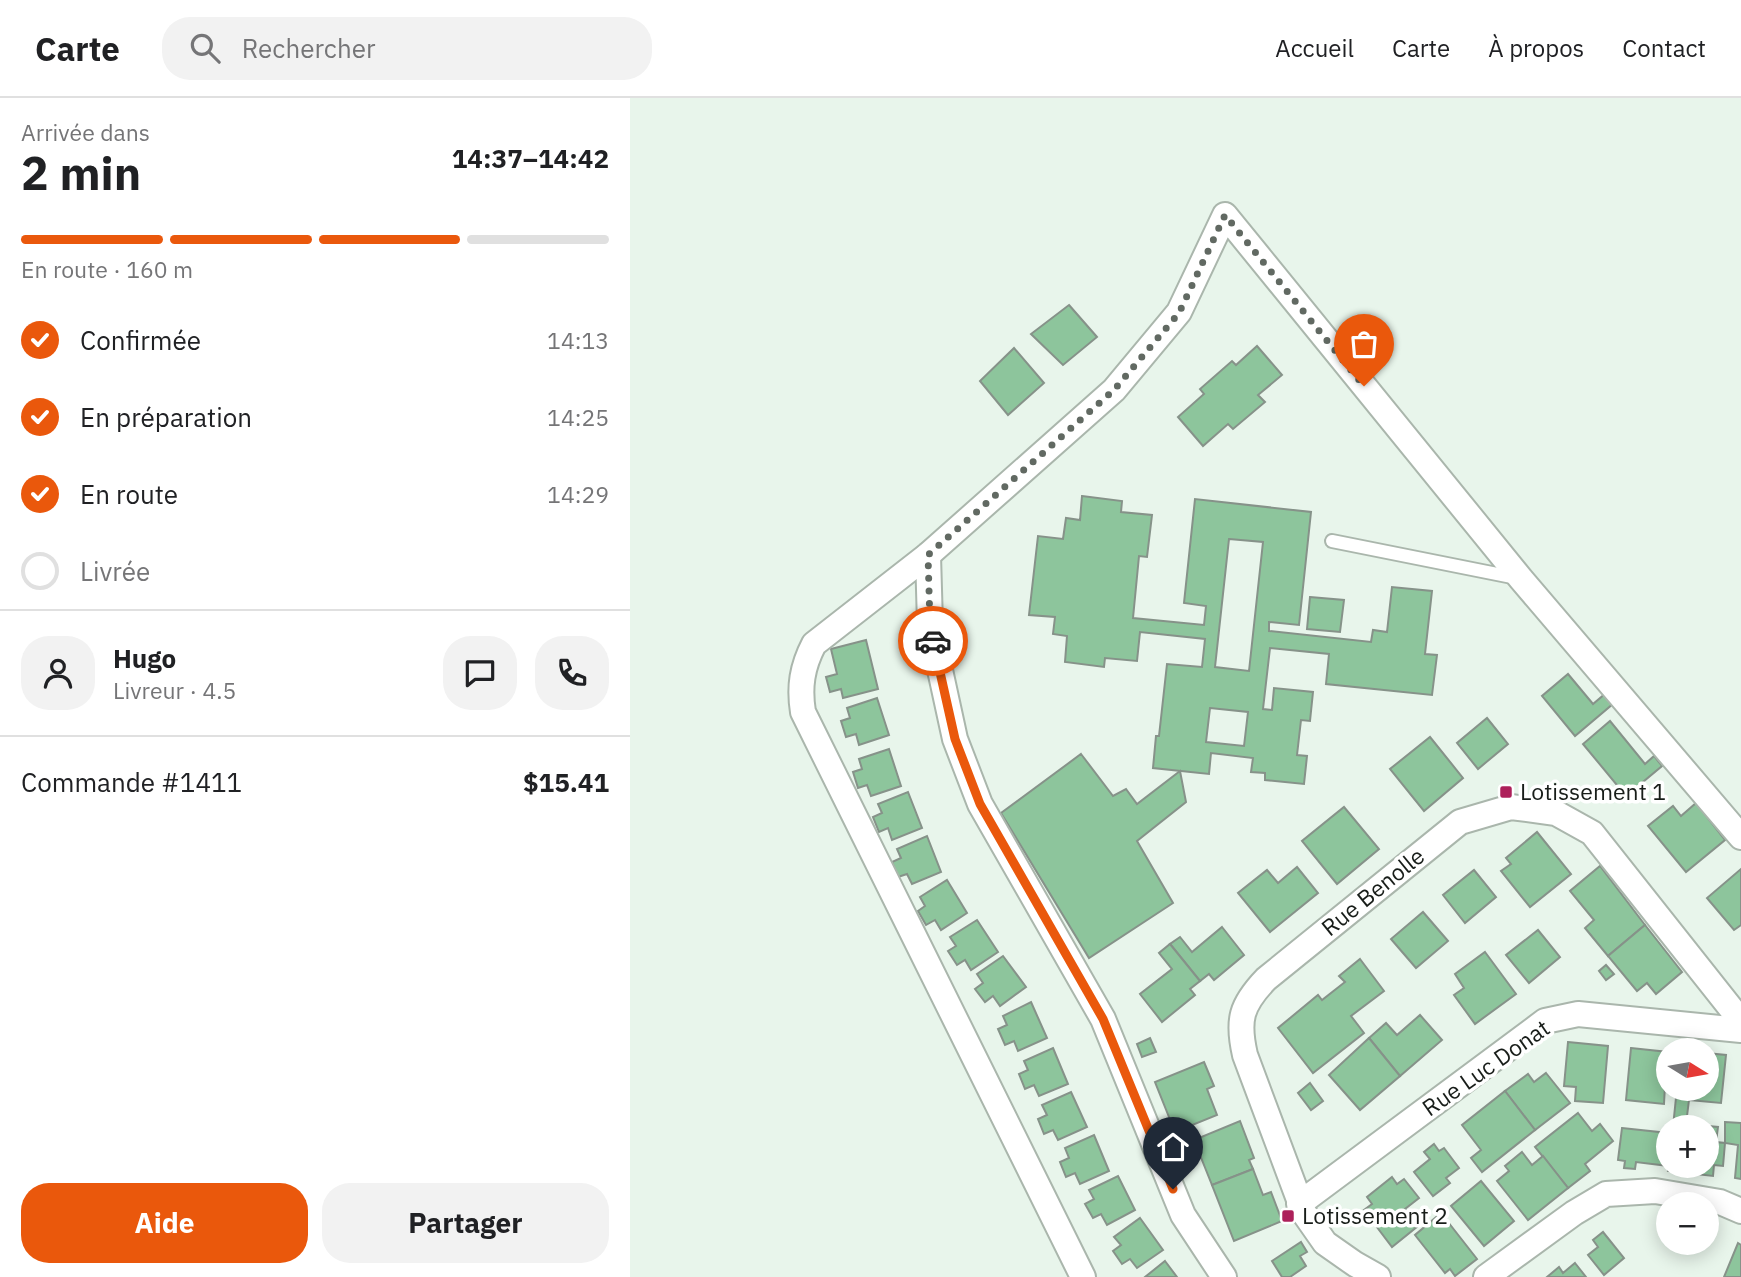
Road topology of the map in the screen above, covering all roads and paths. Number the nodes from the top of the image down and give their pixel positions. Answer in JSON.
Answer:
{"nodes":[{"id":1,"x":1332,"y":541,"type":"dead end"},
{"id":2,"x":928,"y":555,"type":"junction"},
{"id":3,"x":1521,"y":579,"type":"junction"},
{"id":4,"x":1741,"y":837,"type":"edge"},
{"id":5,"x":1741,"y":1021,"type":"edge"},
{"id":6,"x":1741,"y":1030,"type":"edge"},
{"id":7,"x":1299,"y":1204,"type":"junction"},
{"id":8,"x":1741,"y":1211,"type":"edge"},
{"id":9,"x":1083,"y":1277,"type":"edge"},
{"id":10,"x":1224,"y":1277,"type":"edge"},
{"id":11,"x":1378,"y":1277,"type":"edge"},
{"id":12,"x":1486,"y":1277,"type":"edge"}],
"edges":[{"from":1,"to":3,"type":"lane"},
{"from":2,"to":3,"type":"street"},
{"from":2,"to":9,"type":"street"},
{"from":2,"to":10,"type":"street"},
{"from":3,"to":4,"type":"street"},
{"from":5,"to":7,"type":"street","name":"Rue Benolle"},
{"from":6,"to":7,"type":"street","name":"Rue Luc Donat"},
{"from":7,"to":11,"type":"street","name":"Rue Benolle"},
{"from":8,"to":12,"type":"street"}]}
